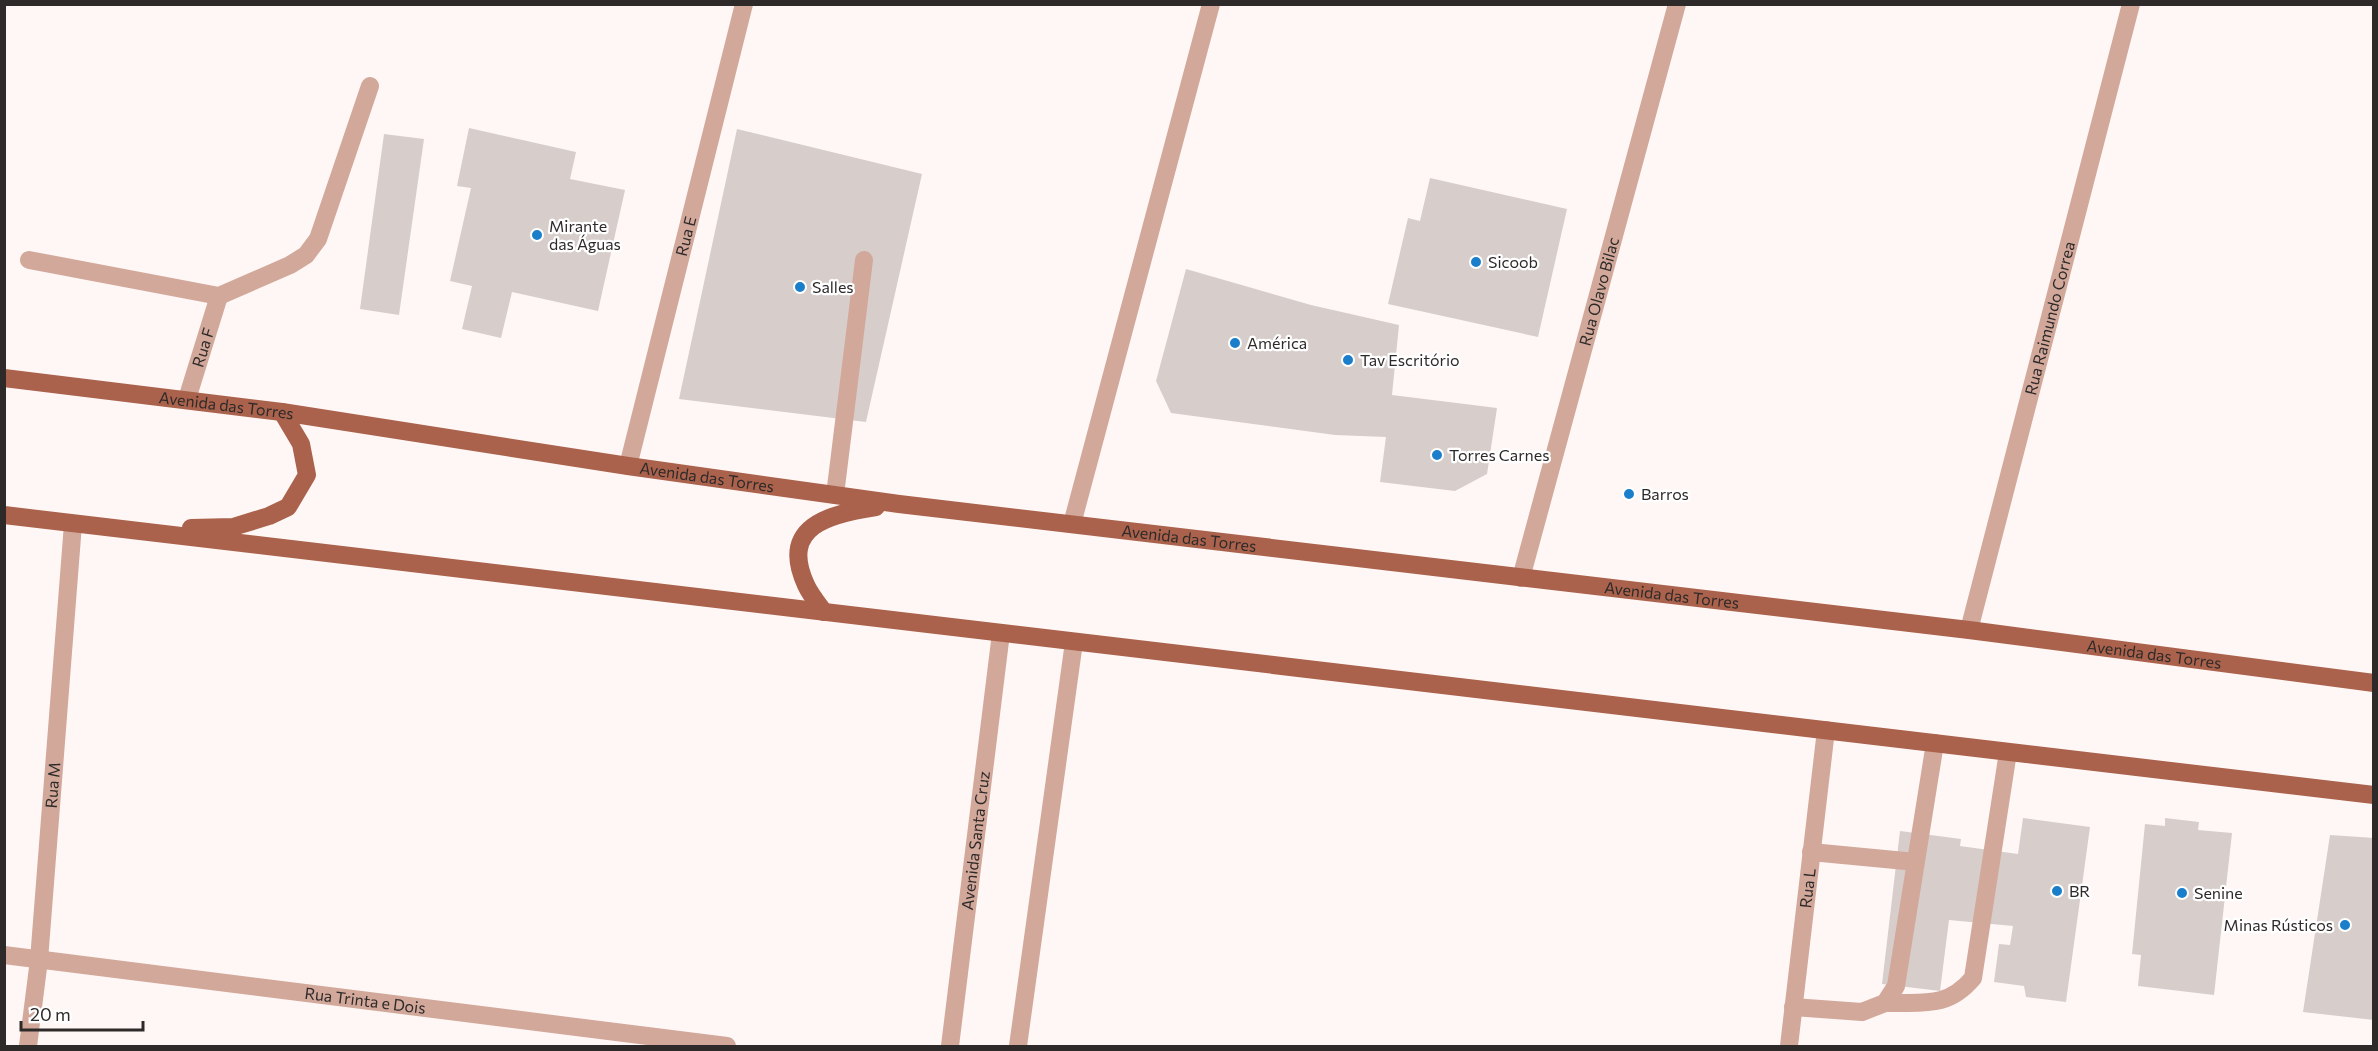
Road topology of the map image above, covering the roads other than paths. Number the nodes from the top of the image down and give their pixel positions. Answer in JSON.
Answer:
{"nodes":[{"id":1,"x":744,"y":4,"type":"edge"},
{"id":2,"x":1211,"y":4,"type":"edge"},
{"id":3,"x":1677,"y":4,"type":"edge"},
{"id":4,"x":2131,"y":4,"type":"edge"},
{"id":5,"x":370,"y":86,"type":"dead end"},
{"id":6,"x":28,"y":260,"type":"dead end"},
{"id":7,"x":864,"y":260,"type":"dead end"},
{"id":8,"x":219,"y":296,"type":"junction"},
{"id":9,"x":4,"y":378,"type":"edge"},
{"id":10,"x":187,"y":399,"type":"junction"},
{"id":11,"x":282,"y":412,"type":"junction"},
{"id":12,"x":628,"y":466,"type":"junction"},
{"id":13,"x":835,"y":495,"type":"junction"},
{"id":14,"x":899,"y":504,"type":"junction"},
{"id":15,"x":4,"y":515,"type":"edge"},
{"id":16,"x":73,"y":524,"type":"junction"},
{"id":17,"x":1072,"y":524,"type":"junction"},
{"id":18,"x":133,"y":531,"type":"junction"},
{"id":19,"x":1521,"y":578,"type":"junction"},
{"id":20,"x":824,"y":612,"type":"junction"},
{"id":21,"x":1969,"y":630,"type":"junction"},
{"id":22,"x":1001,"y":633,"type":"junction"},
{"id":23,"x":1074,"y":642,"type":"junction"},
{"id":24,"x":2373,"y":683,"type":"edge"},
{"id":25,"x":1826,"y":730,"type":"junction"},
{"id":26,"x":1935,"y":743,"type":"junction"},
{"id":27,"x":2008,"y":752,"type":"junction"},
{"id":28,"x":2373,"y":795,"type":"edge"},
{"id":29,"x":1811,"y":852,"type":"junction"},
{"id":30,"x":1916,"y":862,"type":"junction"},
{"id":31,"x":4,"y":955,"type":"edge"},
{"id":32,"x":39,"y":960,"type":"junction"},
{"id":33,"x":1885,"y":1003,"type":"junction"},
{"id":34,"x":1793,"y":1007,"type":"junction"},
{"id":35,"x":28,"y":1047,"type":"edge"},
{"id":36,"x":727,"y":1047,"type":"edge"},
{"id":37,"x":950,"y":1047,"type":"edge"},
{"id":38,"x":1018,"y":1047,"type":"edge"},
{"id":39,"x":1789,"y":1047,"type":"edge"}],
"edges":[{"from":1,"to":12,"type":"street","name":"Rua E"},
{"from":2,"to":17,"type":"street"},
{"from":3,"to":19,"type":"street","name":"Rua Olavo Bilac"},
{"from":4,"to":21,"type":"street","name":"Rua Raimundo Correa"},
{"from":5,"to":8,"type":"street"},
{"from":6,"to":8,"type":"street"},
{"from":7,"to":13,"type":"street"},
{"from":8,"to":10,"type":"street","name":"Rua F"},
{"from":9,"to":10,"type":"main road","name":"Avenida das Torres"},
{"from":10,"to":11,"type":"main road","name":"Avenida das Torres"},
{"from":11,"to":12,"type":"main road","name":"Avenida das Torres"},
{"from":11,"to":18,"type":"main road"},
{"from":12,"to":13,"type":"main road","name":"Avenida das Torres"},
{"from":13,"to":14,"type":"main road","name":"Avenida das Torres"},
{"from":14,"to":17,"type":"main road","name":"Avenida das Torres"},
{"from":14,"to":20,"type":"main road"},
{"from":15,"to":16,"type":"main road"},
{"from":16,"to":18,"type":"main road"},
{"from":16,"to":32,"type":"street","name":"Rua M"},
{"from":17,"to":19,"type":"main road","name":"Avenida das Torres"},
{"from":18,"to":20,"type":"main road"},
{"from":19,"to":21,"type":"main road","name":"Avenida das Torres"},
{"from":20,"to":22,"type":"main road"},
{"from":21,"to":24,"type":"main road","name":"Avenida das Torres"},
{"from":22,"to":23,"type":"main road"},
{"from":22,"to":37,"type":"street","name":"Avenida Santa Cruz"},
{"from":23,"to":25,"type":"main road"},
{"from":23,"to":38,"type":"street"},
{"from":25,"to":26,"type":"main road"},
{"from":25,"to":29,"type":"street","name":"Rua L"},
{"from":26,"to":27,"type":"main road"},
{"from":26,"to":30,"type":"street"},
{"from":27,"to":28,"type":"main road"},
{"from":27,"to":33,"type":"street"},
{"from":29,"to":30,"type":"street"},
{"from":29,"to":34,"type":"street","name":"Rua L"},
{"from":30,"to":33,"type":"street"},
{"from":31,"to":32,"type":"street","name":"Rua Trinta e Dois"},
{"from":32,"to":35,"type":"street","name":"Rua M"},
{"from":32,"to":36,"type":"street","name":"Rua Trinta e Dois"},
{"from":33,"to":34,"type":"street"},
{"from":34,"to":39,"type":"street","name":"Rua L"}]}
